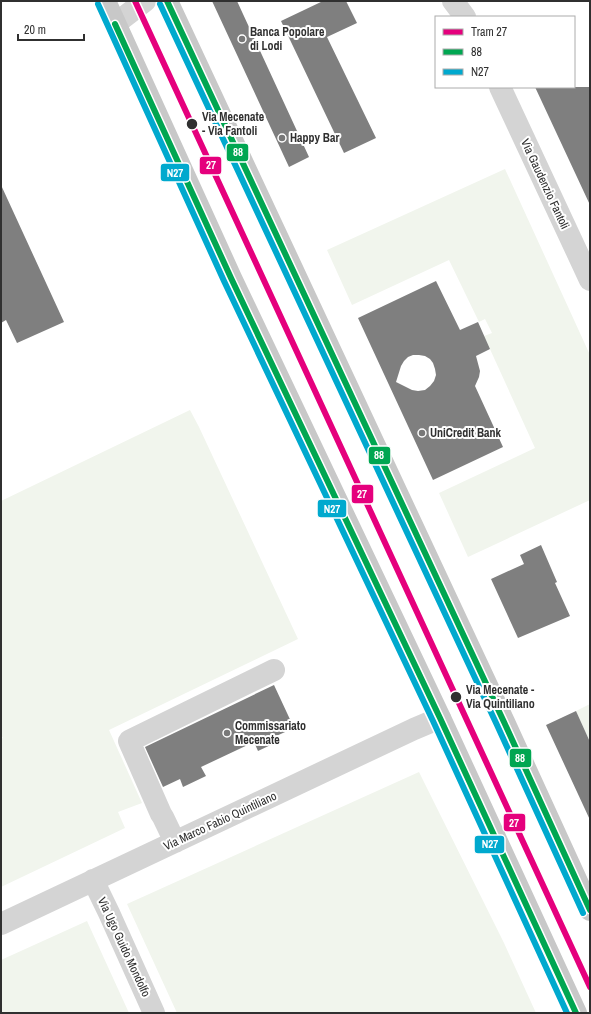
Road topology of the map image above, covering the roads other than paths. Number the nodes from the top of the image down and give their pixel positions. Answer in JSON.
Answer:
{"nodes":[{"id":1,"x":104,"y":1,"type":"edge"},
{"id":2,"x":145,"y":1,"type":"edge"},
{"id":3,"x":167,"y":1,"type":"edge"},
{"id":4,"x":453,"y":1,"type":"edge"},
{"id":5,"x":466,"y":1,"type":"edge"},
{"id":6,"x":464,"y":16,"type":"edge"},
{"id":7,"x":469,"y":16,"type":"edge"},
{"id":8,"x":115,"y":24,"type":"junction"},
{"id":9,"x":500,"y":88,"type":"edge"},
{"id":10,"x":590,"y":280,"type":"edge"},
{"id":11,"x":274,"y":670,"type":"dead end"},
{"id":12,"x":440,"y":718,"type":"junction"},
{"id":13,"x":175,"y":842,"type":"junction"},
{"id":14,"x":93,"y":880,"type":"junction"},
{"id":15,"x":590,"y":910,"type":"edge"},
{"id":16,"x":1,"y":924,"type":"edge"},
{"id":17,"x":154,"y":1013,"type":"edge"},
{"id":18,"x":576,"y":1013,"type":"edge"}],
"edges":[{"from":1,"to":8,"type":"main road"},
{"from":2,"to":8,"type":"street"},
{"from":3,"to":15,"type":"main road"},
{"from":4,"to":6,"type":"street"},
{"from":5,"to":7,"type":"street"},
{"from":8,"to":12,"type":"main road"},
{"from":9,"to":10,"type":"street","name":"Via Gaudenzio Fantoli"},
{"from":11,"to":13,"type":"street"},
{"from":12,"to":13,"type":"street","name":"Via Marco Fabio Quintiliano"},
{"from":12,"to":18,"type":"main road"},
{"from":13,"to":14,"type":"street","name":"Via Marco Fabio Quintiliano"},
{"from":14,"to":16,"type":"street","name":"Via Marco Fabio Quintiliano"},
{"from":14,"to":17,"type":"street","name":"Via Ugo Guido Mondolfo"}]}
